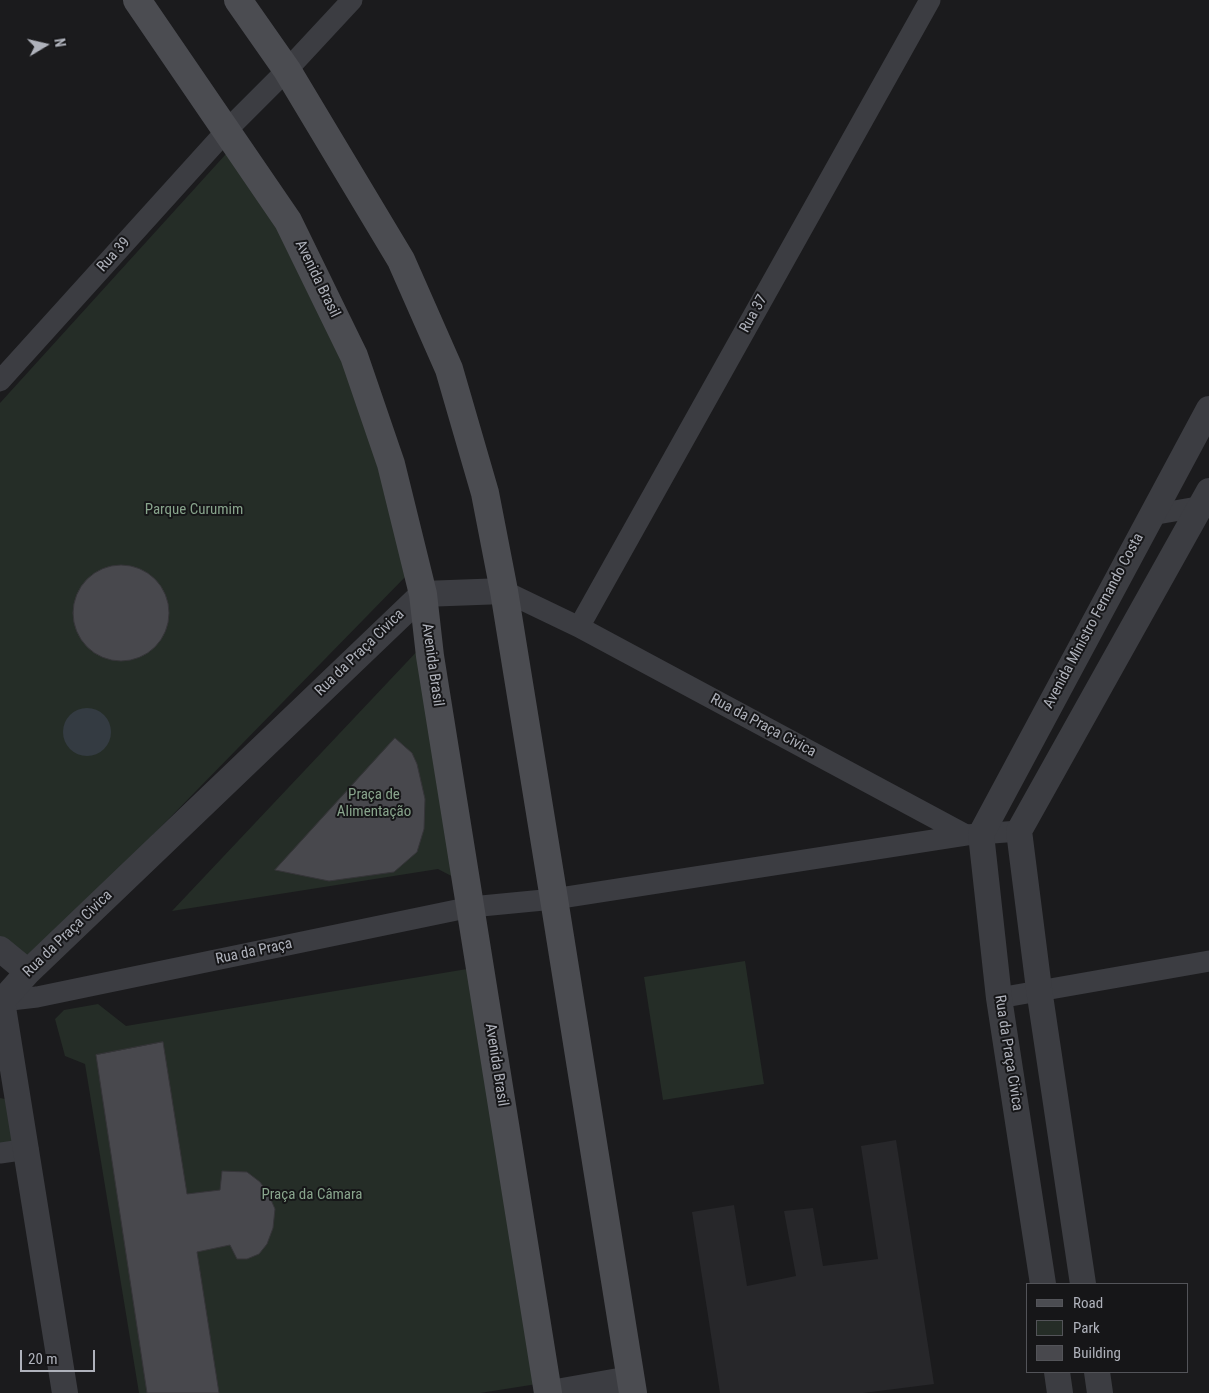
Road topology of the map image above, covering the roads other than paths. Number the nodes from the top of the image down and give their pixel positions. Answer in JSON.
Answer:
{"nodes":[{"id":1,"x":138,"y":0,"type":"edge"},
{"id":2,"x":238,"y":0,"type":"edge"},
{"id":3,"x":352,"y":0,"type":"edge"},
{"id":4,"x":930,"y":0,"type":"edge"},
{"id":5,"x":287,"y":70,"type":"junction"},
{"id":6,"x":227,"y":130,"type":"junction"},
{"id":7,"x":0,"y":380,"type":"edge"},
{"id":8,"x":1209,"y":409,"type":"edge"},
{"id":9,"x":1206,"y":501,"type":"edge"},
{"id":10,"x":1151,"y":515,"type":"junction"},
{"id":11,"x":504,"y":591,"type":"junction"},
{"id":12,"x":423,"y":594,"type":"junction"},
{"id":13,"x":579,"y":627,"type":"junction"},
{"id":14,"x":1018,"y":831,"type":"junction"},
{"id":15,"x":974,"y":835,"type":"junction"},
{"id":16,"x":554,"y":899,"type":"junction"},
{"id":17,"x":471,"y":907,"type":"junction"},
{"id":18,"x":0,"y":949,"type":"edge"},
{"id":19,"x":1209,"y":961,"type":"edge"},
{"id":20,"x":28,"y":972,"type":"junction"},
{"id":21,"x":1039,"y":989,"type":"junction"},
{"id":22,"x":37,"y":997,"type":"junction"},
{"id":23,"x":999,"y":998,"type":"junction"},
{"id":24,"x":1,"y":1000,"type":"edge"},
{"id":25,"x":28,"y":1149,"type":"junction"},
{"id":26,"x":0,"y":1153,"type":"edge"},
{"id":27,"x":1072,"y":1206,"type":"junction"},
{"id":28,"x":1033,"y":1213,"type":"junction"},
{"id":29,"x":1044,"y":1283,"type":"edge"},
{"id":30,"x":1083,"y":1283,"type":"edge"},
{"id":31,"x":1057,"y":1373,"type":"edge"},
{"id":32,"x":1096,"y":1373,"type":"edge"},
{"id":33,"x":632,"y":1386,"type":"edge"},
{"id":34,"x":65,"y":1393,"type":"edge"},
{"id":35,"x":550,"y":1393,"type":"edge"},
{"id":36,"x":1060,"y":1393,"type":"edge"},
{"id":37,"x":1100,"y":1393,"type":"edge"}],
"edges":[{"from":1,"to":6,"type":"main road","name":"Avenida Brasil"},
{"from":2,"to":5,"type":"main road"},
{"from":3,"to":5,"type":"street"},
{"from":4,"to":13,"type":"street","name":"Rua 37"},
{"from":5,"to":6,"type":"street","name":"Rua 39"},
{"from":5,"to":11,"type":"main road"},
{"from":6,"to":7,"type":"street","name":"Rua 39"},
{"from":6,"to":12,"type":"main road","name":"Avenida Brasil"},
{"from":8,"to":10,"type":"street","name":"Avenida Ministro Fernando Costa"},
{"from":9,"to":10,"type":"street"},
{"from":9,"to":14,"type":"street"},
{"from":10,"to":15,"type":"street","name":"Avenida Ministro Fernando Costa"},
{"from":11,"to":12,"type":"street"},
{"from":11,"to":13,"type":"street","name":"Rua da Praça Civica"},
{"from":11,"to":16,"type":"main road"},
{"from":12,"to":17,"type":"main road","name":"Avenida Brasil"},
{"from":12,"to":20,"type":"street","name":"Rua da Praça Civica"},
{"from":13,"to":15,"type":"street","name":"Rua da Praça Civica"},
{"from":14,"to":15,"type":"street"},
{"from":14,"to":21,"type":"street"},
{"from":15,"to":16,"type":"street"},
{"from":15,"to":23,"type":"street","name":"Rua da Praça Civica"},
{"from":16,"to":17,"type":"street","name":"Rua da Praça"},
{"from":16,"to":33,"type":"main road"},
{"from":17,"to":22,"type":"street","name":"Rua da Praça"},
{"from":17,"to":35,"type":"main road","name":"Avenida Brasil"},
{"from":18,"to":20,"type":"street"},
{"from":19,"to":21,"type":"street"},
{"from":20,"to":22,"type":"street"},
{"from":20,"to":24,"type":"street","name":"Rua da Praça Civica"},
{"from":21,"to":23,"type":"street"},
{"from":21,"to":27,"type":"street"},
{"from":22,"to":24,"type":"street","name":"Rua da Praça"},
{"from":23,"to":28,"type":"street","name":"Rua da Praça Civica"},
{"from":24,"to":25,"type":"street"},
{"from":25,"to":26,"type":"street"},
{"from":25,"to":34,"type":"street"},
{"from":27,"to":28,"type":"street"},
{"from":27,"to":30,"type":"street"},
{"from":28,"to":29,"type":"street","name":"Rua da Praça Civica"},
{"from":31,"to":36,"type":"street"},
{"from":32,"to":37,"type":"street"},
{"from":33,"to":35,"type":"street"}]}
